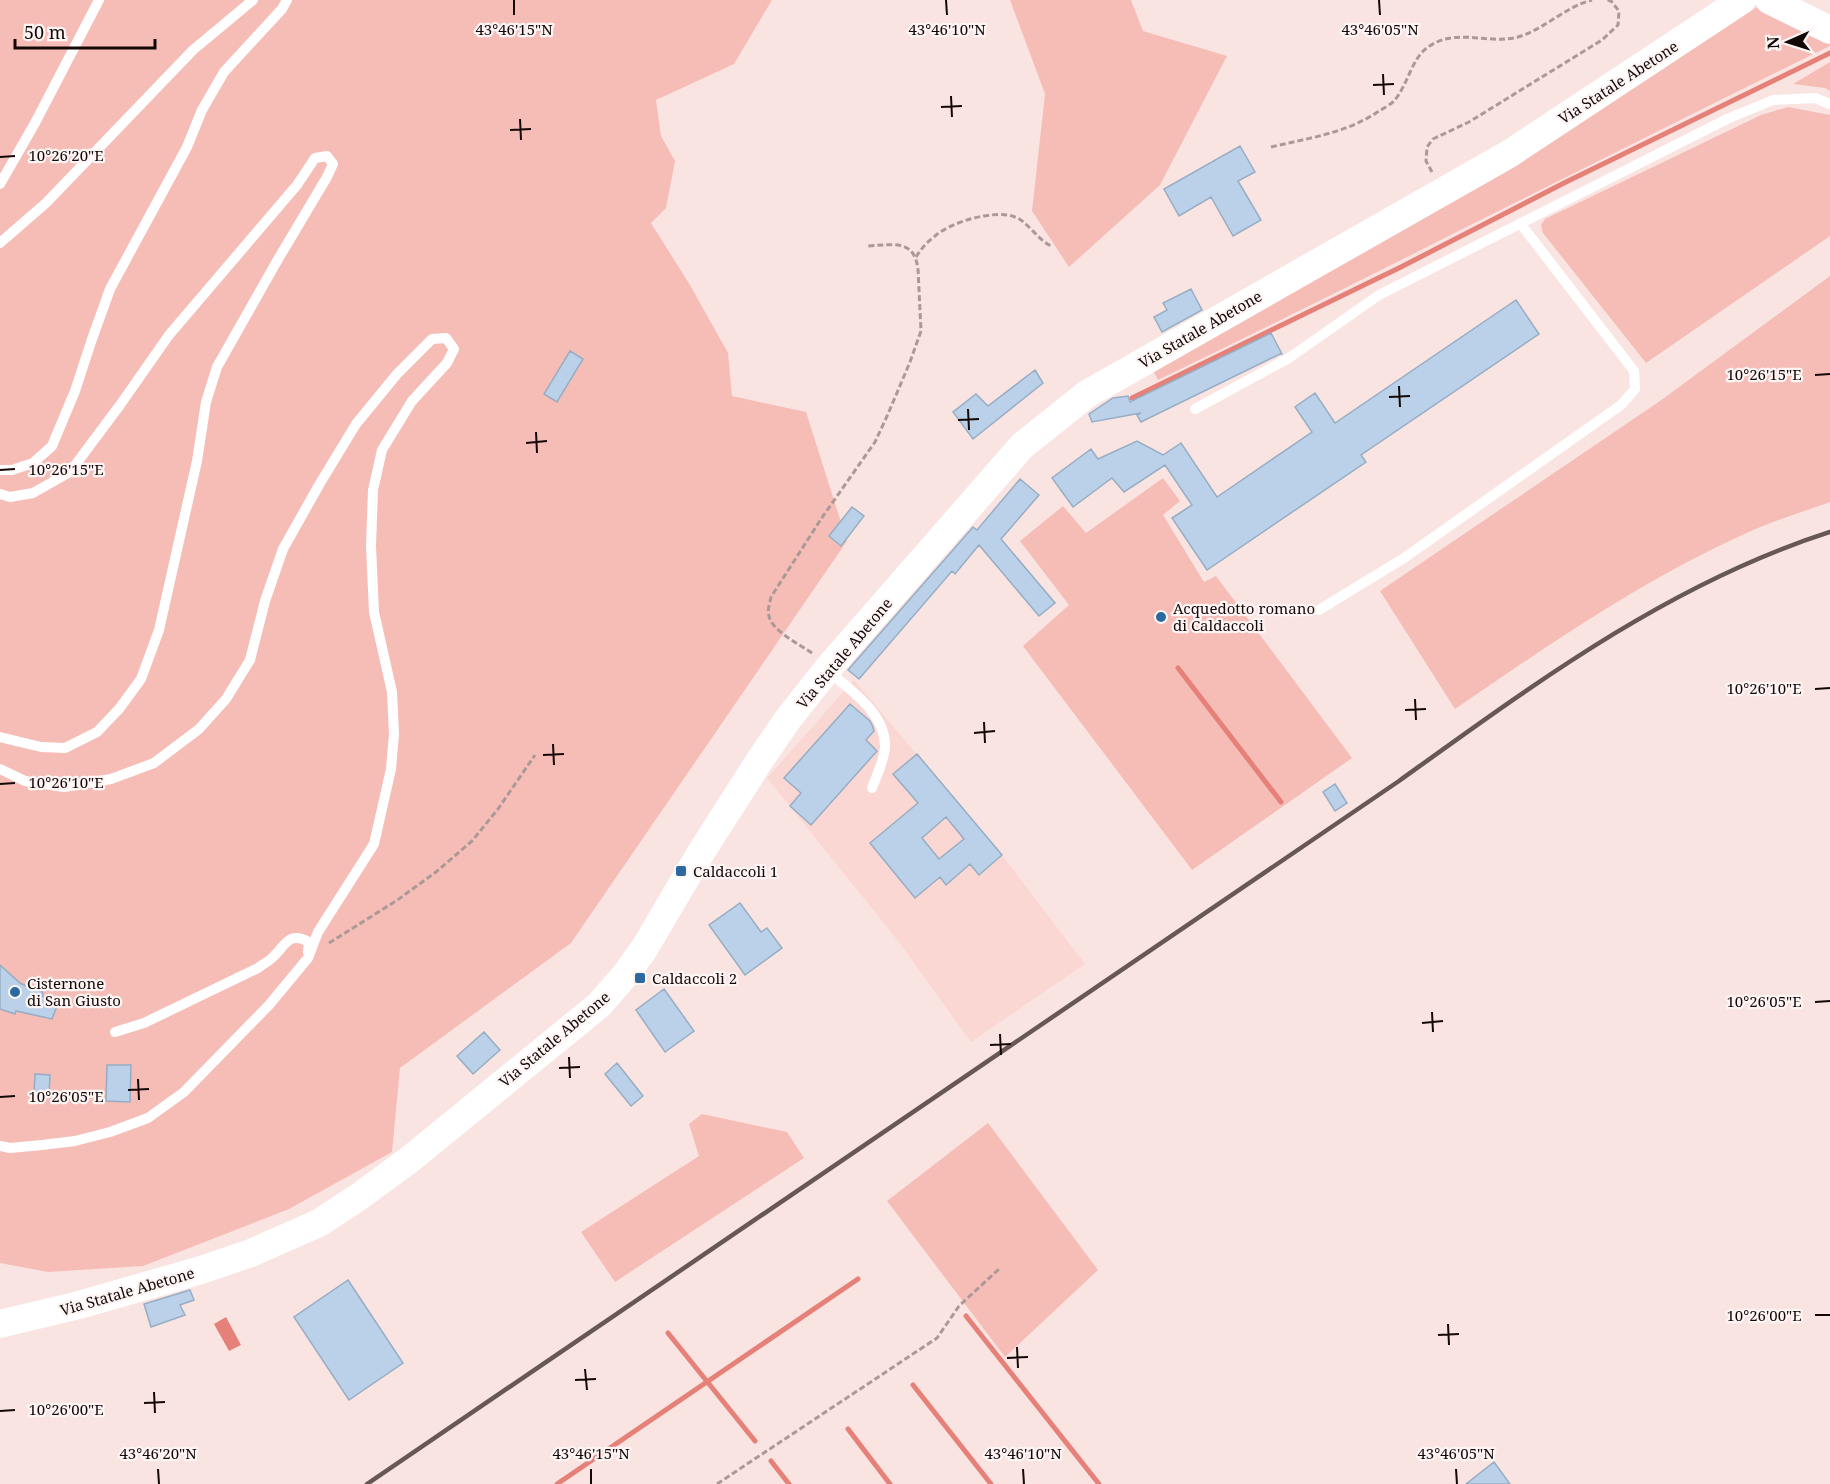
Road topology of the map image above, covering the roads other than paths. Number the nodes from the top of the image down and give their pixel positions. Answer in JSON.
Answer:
{"nodes":[{"id":1,"x":99,"y":0,"type":"edge"},
{"id":2,"x":253,"y":0,"type":"edge"},
{"id":3,"x":287,"y":0,"type":"edge"},
{"id":4,"x":1742,"y":0,"type":"edge"},
{"id":5,"x":1768,"y":0,"type":"edge"},
{"id":6,"x":1830,"y":30,"type":"edge"},
{"id":7,"x":1830,"y":104,"type":"edge"},
{"id":8,"x":0,"y":184,"type":"edge"},
{"id":9,"x":1521,"y":224,"type":"junction"},
{"id":10,"x":0,"y":243,"type":"edge"},
{"id":11,"x":1195,"y":409,"type":"dead end"},
{"id":12,"x":0,"y":470,"type":"edge"},
{"id":13,"x":0,"y":494,"type":"edge"},
{"id":14,"x":1319,"y":610,"type":"dead end"},
{"id":15,"x":829,"y":668,"type":"junction"},
{"id":16,"x":0,"y":736,"type":"edge"},
{"id":17,"x":0,"y":769,"type":"edge"},
{"id":18,"x":872,"y":788,"type":"dead end"},
{"id":19,"x":308,"y":958,"type":"junction"},
{"id":20,"x":115,"y":1032,"type":"dead end"},
{"id":21,"x":0,"y":1146,"type":"edge"},
{"id":22,"x":0,"y":1324,"type":"edge"}],
"edges":[{"from":1,"to":8,"type":"lane"},
{"from":2,"to":10,"type":"lane"},
{"from":3,"to":12,"type":"lane"},
{"from":4,"to":15,"type":"main road","name":"Via Statale Abetone"},
{"from":5,"to":6,"type":"main road"},
{"from":7,"to":9,"type":"lane"},
{"from":9,"to":11,"type":"lane"},
{"from":9,"to":14,"type":"lane"},
{"from":13,"to":16,"type":"lane"},
{"from":15,"to":18,"type":"lane"},
{"from":15,"to":22,"type":"main road","name":"Via Statale Abetone"},
{"from":17,"to":19,"type":"lane"},
{"from":19,"to":20,"type":"lane"},
{"from":19,"to":21,"type":"lane"}]}
